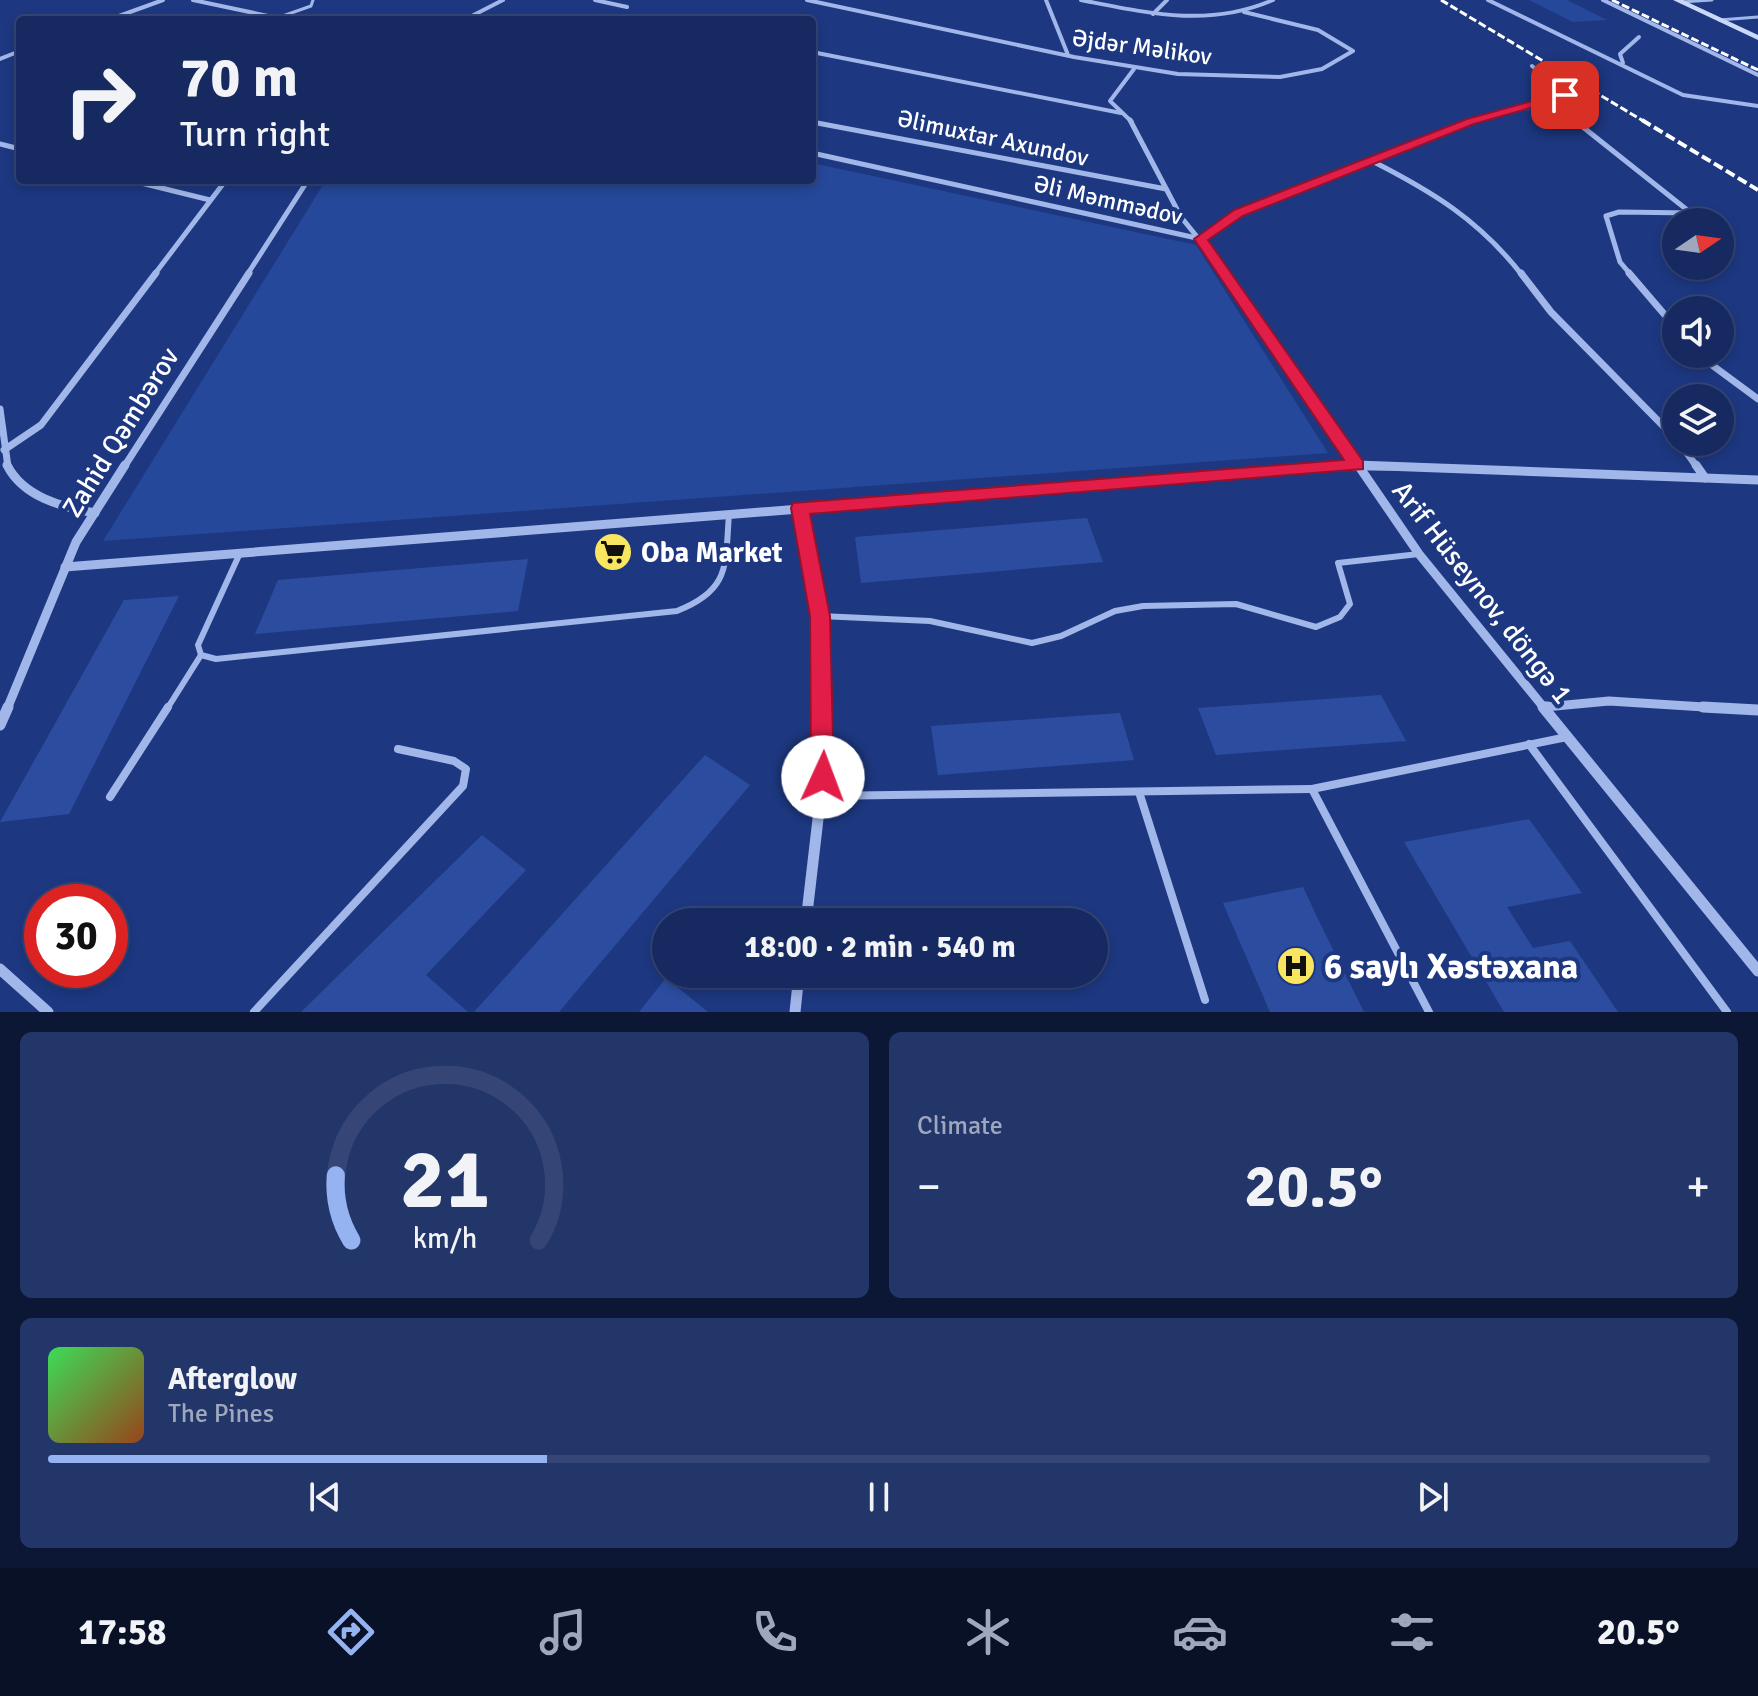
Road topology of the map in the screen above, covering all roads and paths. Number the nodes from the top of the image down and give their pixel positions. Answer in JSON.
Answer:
{"nodes":[{"id":1,"x":163,"y":0,"type":"edge"},
{"id":2,"x":193,"y":0,"type":"edge"},
{"id":3,"x":216,"y":0,"type":"edge"},
{"id":4,"x":313,"y":0,"type":"edge"},
{"id":5,"x":503,"y":0,"type":"edge"},
{"id":6,"x":595,"y":0,"type":"edge"},
{"id":7,"x":807,"y":0,"type":"edge"},
{"id":8,"x":1046,"y":0,"type":"edge"},
{"id":9,"x":1081,"y":0,"type":"edge"},
{"id":10,"x":1167,"y":0,"type":"edge"},
{"id":11,"x":1273,"y":0,"type":"edge"},
{"id":12,"x":1488,"y":0,"type":"edge"},
{"id":13,"x":1603,"y":0,"type":"edge"},
{"id":14,"x":1712,"y":0,"type":"edge"},
{"id":15,"x":1679,"y":1,"type":"edge"},
{"id":16,"x":208,"y":3,"type":"junction"},
{"id":17,"x":627,"y":7,"type":"dead end"},
{"id":18,"x":1244,"y":12,"type":"junction"},
{"id":19,"x":1153,"y":14,"type":"junction"},
{"id":20,"x":119,"y":16,"type":"edge"},
{"id":21,"x":262,"y":16,"type":"edge"},
{"id":22,"x":283,"y":16,"type":"edge"},
{"id":23,"x":472,"y":16,"type":"edge"},
{"id":24,"x":1758,"y":17,"type":"edge"},
{"id":25,"x":1719,"y":20,"type":"junction"},
{"id":26,"x":1639,"y":37,"type":"dead end"},
{"id":27,"x":1758,"y":38,"type":"edge"},
{"id":28,"x":816,"y":53,"type":"edge"},
{"id":29,"x":1068,"y":55,"type":"junction"},
{"id":30,"x":1623,"y":63,"type":"junction"},
{"id":31,"x":1532,"y":66,"type":"dead end"},
{"id":32,"x":1134,"y":69,"type":"junction"},
{"id":33,"x":1758,"y":75,"type":"edge"},
{"id":34,"x":1543,"y":102,"type":"junction"},
{"id":35,"x":1758,"y":106,"type":"edge"},
{"id":36,"x":1122,"y":113,"type":"junction"},
{"id":37,"x":816,"y":123,"type":"edge"},
{"id":38,"x":816,"y":154,"type":"edge"},
{"id":39,"x":1372,"y":161,"type":"junction"},
{"id":40,"x":145,"y":184,"type":"edge"},
{"id":41,"x":223,"y":184,"type":"edge"},
{"id":42,"x":305,"y":184,"type":"edge"},
{"id":43,"x":1166,"y":189,"type":"junction"},
{"id":44,"x":210,"y":200,"type":"junction"},
{"id":45,"x":1201,"y":239,"type":"junction"},
{"id":46,"x":1662,"y":312,"type":"edge"},
{"id":47,"x":1716,"y":368,"type":"edge"},
{"id":48,"x":1758,"y":399,"type":"edge"},
{"id":49,"x":0,"y":409,"type":"edge"},
{"id":50,"x":1662,"y":424,"type":"edge"},
{"id":51,"x":4,"y":450,"type":"junction"},
{"id":52,"x":1689,"y":456,"type":"edge"},
{"id":53,"x":1357,"y":465,"type":"junction"},
{"id":54,"x":1705,"y":478,"type":"junction"},
{"id":55,"x":1758,"y":480,"type":"edge"},
{"id":56,"x":800,"y":508,"type":"junction"},
{"id":57,"x":95,"y":513,"type":"junction"},
{"id":58,"x":729,"y":514,"type":"junction"},
{"id":59,"x":240,"y":553,"type":"junction"},
{"id":60,"x":1419,"y":554,"type":"junction"},
{"id":61,"x":65,"y":567,"type":"junction"},
{"id":62,"x":820,"y":616,"type":"junction"},
{"id":63,"x":201,"y":655,"type":"junction"},
{"id":64,"x":1545,"y":707,"type":"junction"},
{"id":65,"x":1758,"y":710,"type":"edge"},
{"id":66,"x":0,"y":725,"type":"edge"},
{"id":67,"x":1569,"y":737,"type":"junction"},
{"id":68,"x":1529,"y":744,"type":"junction"},
{"id":69,"x":398,"y":749,"type":"dead end"},
{"id":70,"x":1312,"y":789,"type":"junction"},
{"id":71,"x":1139,"y":792,"type":"junction"},
{"id":72,"x":821,"y":796,"type":"junction"},
{"id":73,"x":110,"y":797,"type":"dead end"},
{"id":74,"x":808,"y":908,"type":"edge"},
{"id":75,"x":0,"y":969,"type":"edge"},
{"id":76,"x":1758,"y":971,"type":"edge"},
{"id":77,"x":798,"y":988,"type":"edge"},
{"id":78,"x":1205,"y":1000,"type":"dead end"},
{"id":79,"x":48,"y":1012,"type":"edge"},
{"id":80,"x":254,"y":1012,"type":"edge"},
{"id":81,"x":795,"y":1012,"type":"edge"},
{"id":82,"x":1429,"y":1012,"type":"edge"},
{"id":83,"x":1727,"y":1012,"type":"edge"}],
"edges":[{"from":1,"to":20,"type":"street"},
{"from":2,"to":16,"type":"street"},
{"from":3,"to":16,"type":"lane"},
{"from":4,"to":22,"type":"lane"},
{"from":5,"to":23,"type":"street"},
{"from":6,"to":17,"type":"street"},
{"from":7,"to":29,"type":"street","name":"Əjdər Məlikov"},
{"from":8,"to":29,"type":"street"},
{"from":9,"to":19,"type":"street"},
{"from":10,"to":19,"type":"street"},
{"from":11,"to":18,"type":"street"},
{"from":12,"to":30,"type":"street"},
{"from":13,"to":33,"type":"street"},
{"from":14,"to":15,"type":"lane"},
{"from":15,"to":25,"type":"main road"},
{"from":16,"to":21,"type":"street"},
{"from":18,"to":19,"type":"street"},
{"from":18,"to":32,"type":"street","name":"Əjdər Məlikov"},
{"from":24,"to":25,"type":"lane"},
{"from":25,"to":27,"type":"main road"},
{"from":26,"to":30,"type":"street"},
{"from":28,"to":36,"type":"street"},
{"from":29,"to":32,"type":"street","name":"Əjdər Məlikov"},
{"from":30,"to":35,"type":"street"},
{"from":31,"to":34,"type":"street"},
{"from":32,"to":36,"type":"street"},
{"from":34,"to":39,"type":"street","name":"Əli Məmmədov"},
{"from":34,"to":46,"type":"street"},
{"from":36,"to":43,"type":"street","name":"Arif Hüseynov, döngə 1"},
{"from":37,"to":43,"type":"street","name":"Əlimuxtar Axundov"},
{"from":38,"to":45,"type":"street","name":"Əli Məmmədov"},
{"from":39,"to":45,"type":"street","name":"Əli Məmmədov"},
{"from":39,"to":50,"type":"street"},
{"from":40,"to":44,"type":"street"},
{"from":41,"to":44,"type":"street"},
{"from":42,"to":57,"type":"street","name":"Zahid Qəmbərov"},
{"from":43,"to":45,"type":"street","name":"Arif Hüseynov, döngə 1"},
{"from":44,"to":51,"type":"street"},
{"from":45,"to":53,"type":"street","name":"Arif Hüseynov, döngə 1"},
{"from":47,"to":48,"type":"street"},
{"from":49,"to":51,"type":"street"},
{"from":51,"to":57,"type":"street"},
{"from":52,"to":54,"type":"street"},
{"from":53,"to":54,"type":"street"},
{"from":53,"to":56,"type":"street"},
{"from":53,"to":60,"type":"street","name":"Arif Hüseynov, döngə 1"},
{"from":54,"to":55,"type":"street"},
{"from":56,"to":58,"type":"street"},
{"from":56,"to":62,"type":"street"},
{"from":57,"to":61,"type":"street","name":"Zahid Qəmbərov"},
{"from":58,"to":59,"type":"street"},
{"from":58,"to":63,"type":"lane"},
{"from":59,"to":61,"type":"street"},
{"from":59,"to":63,"type":"lane"},
{"from":60,"to":62,"type":"lane"},
{"from":60,"to":64,"type":"street","name":"Arif Hüseynov, döngə 1"},
{"from":61,"to":66,"type":"street","name":"Zahid Qəmbərov"},
{"from":62,"to":72,"type":"street"},
{"from":63,"to":73,"type":"lane"},
{"from":64,"to":65,"type":"street"},
{"from":64,"to":67,"type":"street","name":"Arif Hüseynov, döngə 1"},
{"from":67,"to":68,"type":"lane"},
{"from":67,"to":76,"type":"street","name":"Arif Hüseynov, döngə 1"},
{"from":68,"to":70,"type":"lane"},
{"from":68,"to":83,"type":"lane"},
{"from":69,"to":80,"type":"lane"},
{"from":70,"to":71,"type":"lane"},
{"from":70,"to":82,"type":"lane"},
{"from":71,"to":72,"type":"lane"},
{"from":71,"to":78,"type":"lane"},
{"from":72,"to":74,"type":"street"},
{"from":75,"to":79,"type":"street"},
{"from":77,"to":81,"type":"street"}]}
